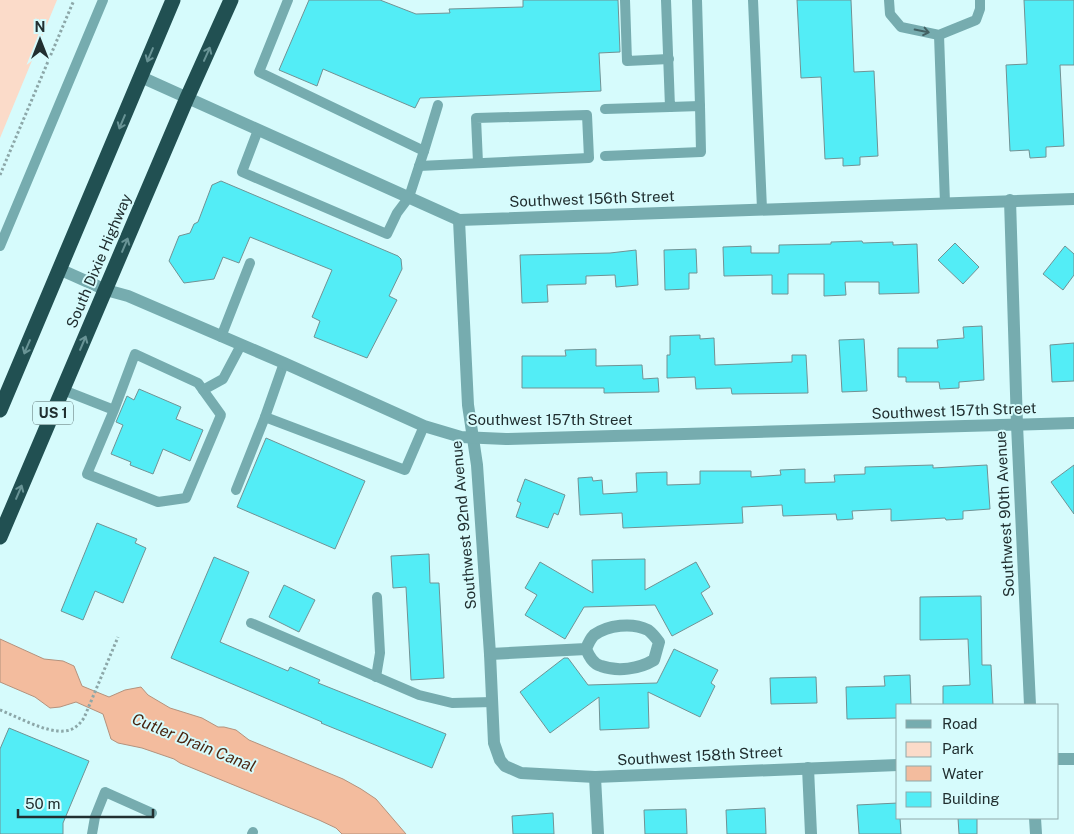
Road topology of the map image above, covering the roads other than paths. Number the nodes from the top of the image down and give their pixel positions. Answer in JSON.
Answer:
{"nodes":[{"id":1,"x":103,"y":0,"type":"edge"},
{"id":2,"x":173,"y":0,"type":"edge"},
{"id":3,"x":230,"y":0,"type":"edge"},
{"id":4,"x":288,"y":0,"type":"edge"},
{"id":5,"x":625,"y":0,"type":"edge"},
{"id":6,"x":666,"y":0,"type":"edge"},
{"id":7,"x":697,"y":0,"type":"edge"},
{"id":8,"x":753,"y":0,"type":"edge"},
{"id":9,"x":889,"y":0,"type":"edge"},
{"id":10,"x":980,"y":0,"type":"edge"},
{"id":11,"x":939,"y":34,"type":"junction"},
{"id":12,"x":669,"y":59,"type":"junction"},
{"id":13,"x":141,"y":77,"type":"junction"},
{"id":14,"x":187,"y":98,"type":"junction"},
{"id":15,"x":438,"y":105,"type":"dead end"},
{"id":16,"x":700,"y":106,"type":"junction"},
{"id":17,"x":670,"y":107,"type":"junction"},
{"id":18,"x":605,"y":109,"type":"dead end"},
{"id":19,"x":258,"y":130,"type":"junction"},
{"id":20,"x":424,"y":151,"type":"junction"},
{"id":21,"x":605,"y":156,"type":"dead end"},
{"id":22,"x":478,"y":163,"type":"junction"},
{"id":23,"x":419,"y":166,"type":"junction"},
{"id":24,"x":410,"y":197,"type":"junction"},
{"id":25,"x":1074,"y":199,"type":"edge"},
{"id":26,"x":1010,"y":200,"type":"junction"},
{"id":27,"x":945,"y":202,"type":"junction"},
{"id":28,"x":762,"y":209,"type":"junction"},
{"id":29,"x":459,"y":220,"type":"junction"},
{"id":30,"x":0,"y":246,"type":"edge"},
{"id":31,"x":250,"y":263,"type":"dead end"},
{"id":32,"x":59,"y":269,"type":"junction"},
{"id":33,"x":106,"y":290,"type":"junction"},
{"id":34,"x":221,"y":337,"type":"junction"},
{"id":35,"x":241,"y":345,"type":"junction"},
{"id":36,"x":284,"y":363,"type":"junction"},
{"id":37,"x":63,"y":390,"type":"junction"},
{"id":38,"x":203,"y":390,"type":"junction"},
{"id":39,"x":0,"y":410,"type":"edge"},
{"id":40,"x":114,"y":410,"type":"junction"},
{"id":41,"x":265,"y":417,"type":"junction"},
{"id":42,"x":1074,"y":423,"type":"edge"},
{"id":43,"x":1017,"y":425,"type":"junction"},
{"id":44,"x":424,"y":426,"type":"junction"},
{"id":45,"x":474,"y":439,"type":"junction"},
{"id":46,"x":236,"y":490,"type":"dead end"},
{"id":47,"x":0,"y":537,"type":"edge"},
{"id":48,"x":377,"y":597,"type":"dead end"},
{"id":49,"x":251,"y":624,"type":"dead end"},
{"id":50,"x":586,"y":649,"type":"junction"},
{"id":51,"x":490,"y":654,"type":"junction"},
{"id":52,"x":376,"y":678,"type":"junction"},
{"id":53,"x":492,"y":702,"type":"junction"},
{"id":54,"x":1030,"y":704,"type":"edge"},
{"id":55,"x":1074,"y":759,"type":"edge"},
{"id":56,"x":1059,"y":760,"type":"edge"},
{"id":57,"x":896,"y":765,"type":"edge"},
{"id":58,"x":506,"y":766,"type":"joint"},
{"id":59,"x":808,"y":768,"type":"junction"},
{"id":60,"x":595,"y":777,"type":"junction"},
{"id":61,"x":152,"y":813,"type":"dead end"},
{"id":62,"x":1035,"y":819,"type":"edge"},
{"id":63,"x":92,"y":834,"type":"edge"},
{"id":64,"x":598,"y":834,"type":"edge"},
{"id":65,"x":811,"y":834,"type":"edge"},
{"id":66,"x":1036,"y":834,"type":"edge"}],
"edges":[{"from":1,"to":30,"type":"lane"},
{"from":2,"to":13,"type":"highway","one_way":true},
{"from":14,"to":3,"type":"highway","name":"South Dixie Highway","number":"US 1","one_way":true},
{"from":4,"to":20,"type":"lane"},
{"from":5,"to":12,"type":"lane"},
{"from":6,"to":12,"type":"lane"},
{"from":7,"to":16,"type":"lane"},
{"from":8,"to":28,"type":"lane"},
{"from":9,"to":11,"type":"lane","one_way":true},
{"from":10,"to":11,"type":"lane"},
{"from":11,"to":27,"type":"lane"},
{"from":12,"to":17,"type":"lane"},
{"from":13,"to":14,"type":"street","name":"Southwest 156th Street"},
{"from":13,"to":32,"type":"highway","one_way":true},
{"from":14,"to":19,"type":"street","name":"Southwest 156th Street"},
{"from":33,"to":14,"type":"highway","name":"South Dixie Highway","number":"US 1","one_way":true},
{"from":15,"to":20,"type":"lane"},
{"from":16,"to":17,"type":"lane"},
{"from":16,"to":21,"type":"lane"},
{"from":17,"to":18,"type":"lane"},
{"from":19,"to":24,"type":"street","name":"Southwest 156th Street"},
{"from":19,"to":24,"type":"lane"},
{"from":20,"to":23,"type":"lane"},
{"from":22,"to":22,"type":"lane"},
{"from":22,"to":23,"type":"lane"},
{"from":23,"to":24,"type":"lane"},
{"from":24,"to":29,"type":"street","name":"Southwest 156th Street"},
{"from":25,"to":26,"type":"street","name":"Southwest 156th Street"},
{"from":26,"to":27,"type":"street","name":"Southwest 156th Street"},
{"from":26,"to":43,"type":"street","name":"Southwest 90th Avenue"},
{"from":27,"to":28,"type":"street","name":"Southwest 156th Street"},
{"from":28,"to":29,"type":"street","name":"Southwest 156th Street"},
{"from":29,"to":45,"type":"street","name":"Southwest 92nd Avenue"},
{"from":31,"to":34,"type":"lane"},
{"from":32,"to":33,"type":"street","name":"Southwest 157th Street"},
{"from":32,"to":39,"type":"highway","one_way":true},
{"from":33,"to":34,"type":"street","name":"Southwest 157th Street"},
{"from":37,"to":33,"type":"highway","name":"South Dixie Highway","number":"US 1","one_way":true},
{"from":34,"to":35,"type":"street","name":"Southwest 157th Street"},
{"from":35,"to":36,"type":"street","name":"Southwest 157th Street"},
{"from":35,"to":38,"type":"lane"},
{"from":36,"to":41,"type":"lane"},
{"from":36,"to":44,"type":"street","name":"Southwest 157th Street"},
{"from":37,"to":40,"type":"lane"},
{"from":47,"to":37,"type":"highway","name":"South Dixie Highway","number":"US 1","one_way":true},
{"from":38,"to":40,"type":"lane"},
{"from":38,"to":40,"type":"lane"},
{"from":41,"to":44,"type":"lane"},
{"from":41,"to":46,"type":"lane"},
{"from":42,"to":43,"type":"street","name":"Southwest 157th Street"},
{"from":43,"to":45,"type":"street","name":"Southwest 157th Street"},
{"from":43,"to":54,"type":"street","name":"Southwest 90th Avenue"},
{"from":44,"to":45,"type":"street","name":"Southwest 157th Street"},
{"from":45,"to":51,"type":"street","name":"Southwest 92nd Avenue"},
{"from":48,"to":52,"type":"lane"},
{"from":49,"to":52,"type":"lane"},
{"from":50,"to":50,"type":"street"},
{"from":50,"to":51,"type":"street"},
{"from":51,"to":53,"type":"street","name":"Southwest 92nd Avenue"},
{"from":52,"to":53,"type":"lane"},
{"from":53,"to":58,"type":"street","name":"Southwest 92nd Avenue"},
{"from":55,"to":56,"type":"street"},
{"from":57,"to":59,"type":"street","name":"Southwest 158th Street"},
{"from":58,"to":60,"type":"street","name":"Southwest 158th Street"},
{"from":59,"to":60,"type":"street","name":"Southwest 158th Street"},
{"from":59,"to":65,"type":"street"},
{"from":60,"to":64,"type":"street"},
{"from":61,"to":63,"type":"lane"},
{"from":62,"to":66,"type":"street"}]}
